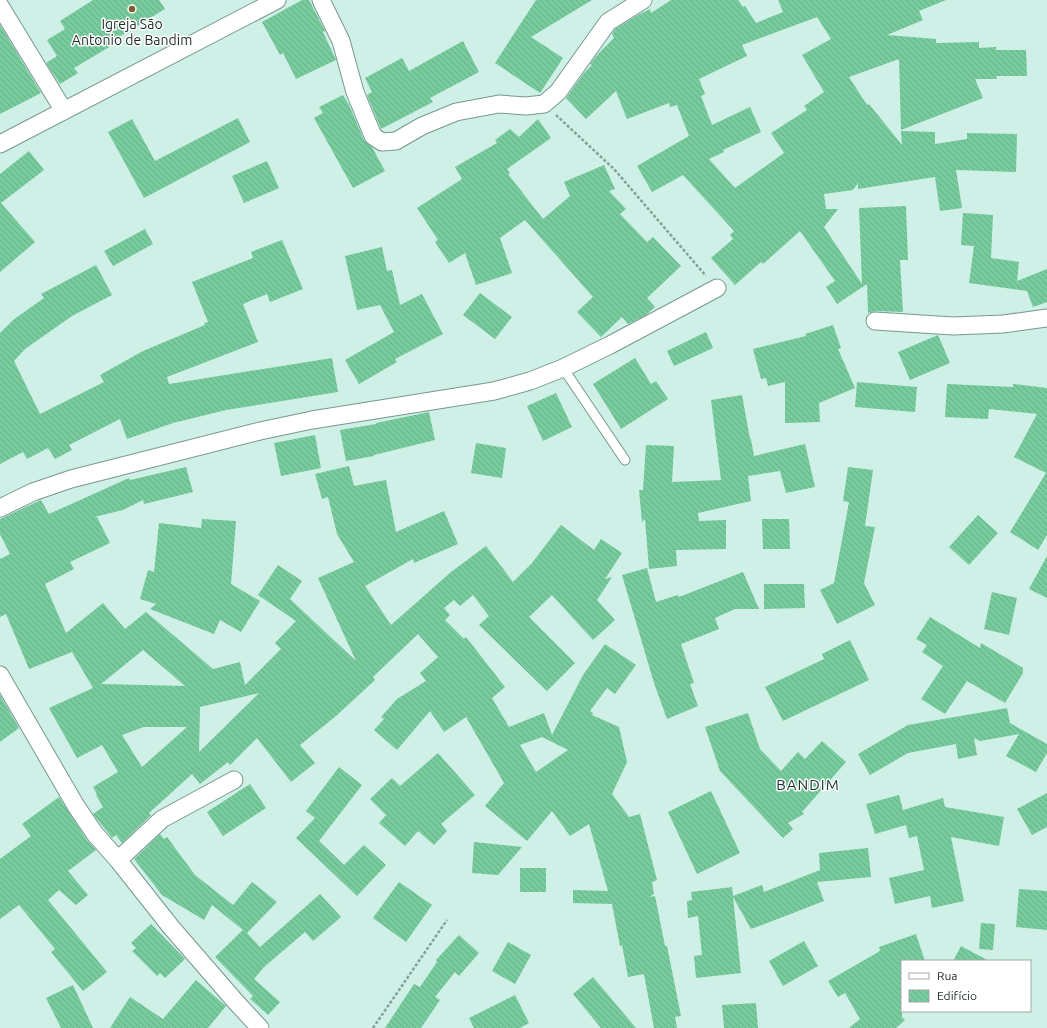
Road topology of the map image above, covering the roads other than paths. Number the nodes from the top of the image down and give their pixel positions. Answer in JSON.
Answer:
{"nodes":[{"id":1,"x":277,"y":0,"type":"edge"},
{"id":2,"x":321,"y":0,"type":"edge"},
{"id":3,"x":643,"y":0,"type":"edge"},
{"id":4,"x":0,"y":6,"type":"edge"},
{"id":5,"x":64,"y":111,"type":"junction"},
{"id":6,"x":0,"y":144,"type":"edge"},
{"id":7,"x":717,"y":288,"type":"road end"},
{"id":8,"x":1047,"y":318,"type":"edge"},
{"id":9,"x":875,"y":321,"type":"dead end"},
{"id":10,"x":564,"y":368,"type":"junction"},
{"id":11,"x":625,"y":460,"type":"dead end"},
{"id":12,"x":0,"y":508,"type":"edge"},
{"id":13,"x":0,"y":675,"type":"edge"},
{"id":14,"x":234,"y":780,"type":"dead end"},
{"id":15,"x":118,"y":860,"type":"junction"},
{"id":16,"x":260,"y":1028,"type":"edge"}],
"edges":[{"from":1,"to":5,"type":"street"},
{"from":2,"to":3,"type":"street"},
{"from":4,"to":5,"type":"street"},
{"from":5,"to":6,"type":"street"},
{"from":7,"to":10,"type":"street"},
{"from":8,"to":9,"type":"street"},
{"from":10,"to":11,"type":"lane"},
{"from":10,"to":12,"type":"street"},
{"from":13,"to":15,"type":"street"},
{"from":14,"to":15,"type":"street"},
{"from":15,"to":16,"type":"street"}]}
